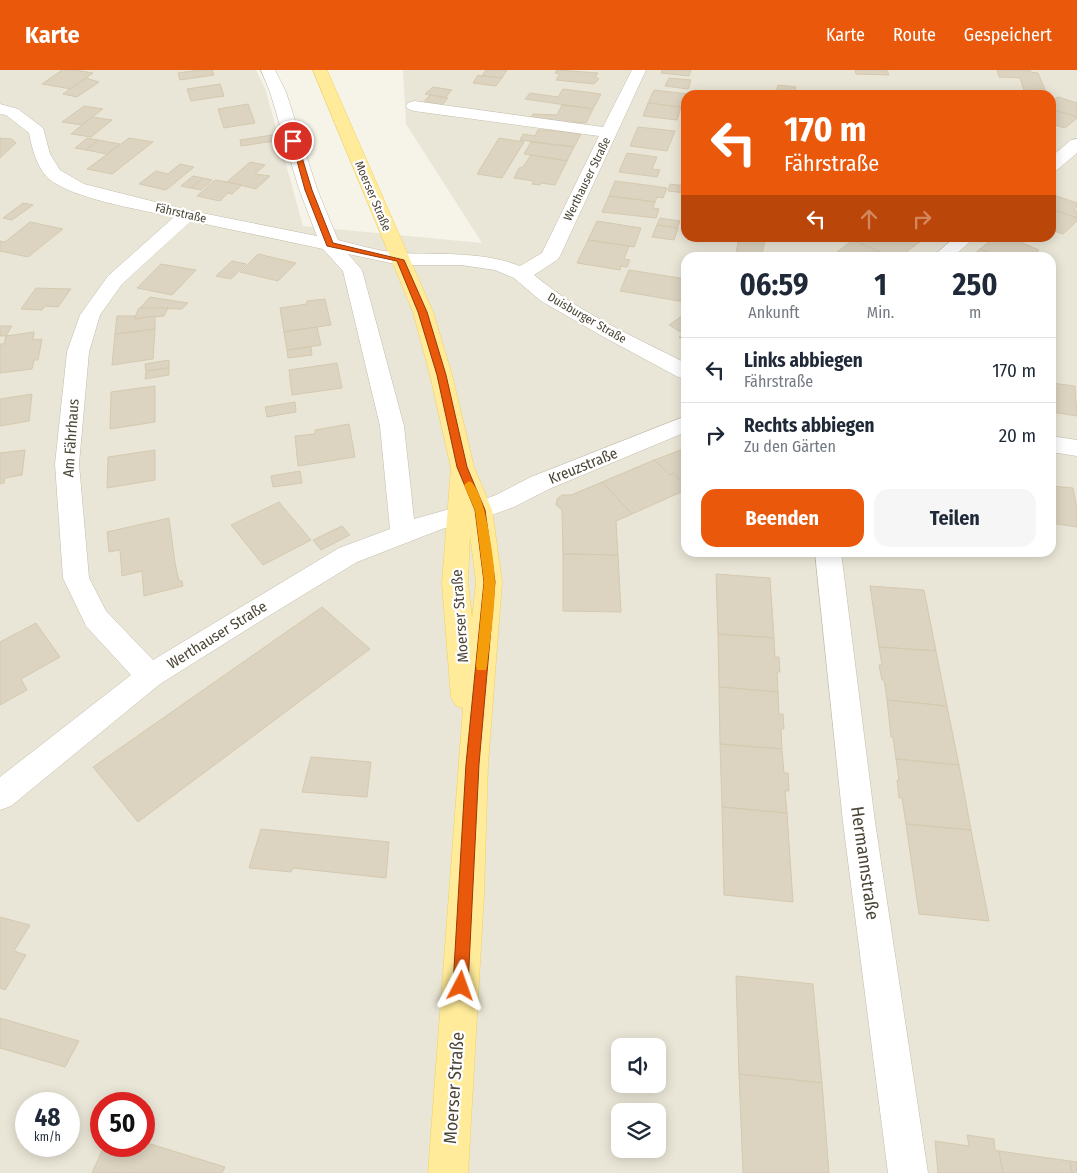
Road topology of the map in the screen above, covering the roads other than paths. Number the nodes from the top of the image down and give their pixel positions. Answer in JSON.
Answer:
{"nodes":[{"id":1,"x":268,"y":70,"type":"edge"},
{"id":2,"x":320,"y":70,"type":"edge"},
{"id":3,"x":638,"y":70,"type":"edge"},
{"id":4,"x":414,"y":106,"type":"dead end"},
{"id":5,"x":0,"y":109,"type":"edge"},
{"id":6,"x":609,"y":133,"type":"junction"},
{"id":7,"x":1077,"y":144,"type":"edge"},
{"id":8,"x":1056,"y":162,"type":"edge"},
{"id":9,"x":187,"y":215,"type":"junction"},
{"id":10,"x":960,"y":242,"type":"edge"},
{"id":11,"x":330,"y":245,"type":"junction"},
{"id":12,"x":948,"y":252,"type":"edge"},
{"id":13,"x":400,"y":260,"type":"junction"},
{"id":14,"x":521,"y":274,"type":"junction"},
{"id":15,"x":681,"y":369,"type":"edge"},
{"id":16,"x":681,"y":425,"type":"edge"},
{"id":17,"x":1056,"y":445,"type":"edge"},
{"id":18,"x":1077,"y":448,"type":"edge"},
{"id":19,"x":469,"y":513,"type":"junction"},
{"id":20,"x":403,"y":533,"type":"junction"},
{"id":21,"x":829,"y":557,"type":"edge"},
{"id":22,"x":150,"y":676,"type":"junction"},
{"id":23,"x":0,"y":796,"type":"edge"},
{"id":24,"x":448,"y":1173,"type":"edge"},
{"id":25,"x":908,"y":1173,"type":"edge"}],
"edges":[{"from":1,"to":11,"type":"street"},
{"from":2,"to":13,"type":"main road","name":"Moerser Straße"},
{"from":3,"to":6,"type":"street","name":"Werthauser Straße"},
{"from":4,"to":6,"type":"street"},
{"from":5,"to":9,"type":"street","name":"Fährstraße"},
{"from":6,"to":14,"type":"street","name":"Werthauser Straße"},
{"from":7,"to":8,"type":"street"},
{"from":9,"to":11,"type":"street","name":"Fährstraße"},
{"from":9,"to":22,"type":"street","name":"Am Fährhaus"},
{"from":10,"to":12,"type":"street"},
{"from":11,"to":13,"type":"street","name":"Fährstraße"},
{"from":11,"to":20,"type":"street"},
{"from":13,"to":14,"type":"street","name":"Duisburger Straße"},
{"from":13,"to":19,"type":"main road","name":"Moerser Straße"},
{"from":14,"to":15,"type":"street","name":"Duisburger Straße"},
{"from":16,"to":19,"type":"street","name":"Kreuzstraße"},
{"from":17,"to":18,"type":"street"},
{"from":19,"to":20,"type":"street","name":"Werthauser Straße"},
{"from":19,"to":24,"type":"main road","name":"Moerser Straße"},
{"from":20,"to":22,"type":"street","name":"Werthauser Straße"},
{"from":21,"to":25,"type":"street","name":"Hermannstraße"},
{"from":22,"to":23,"type":"street","name":"Werthauser Straße"}]}
